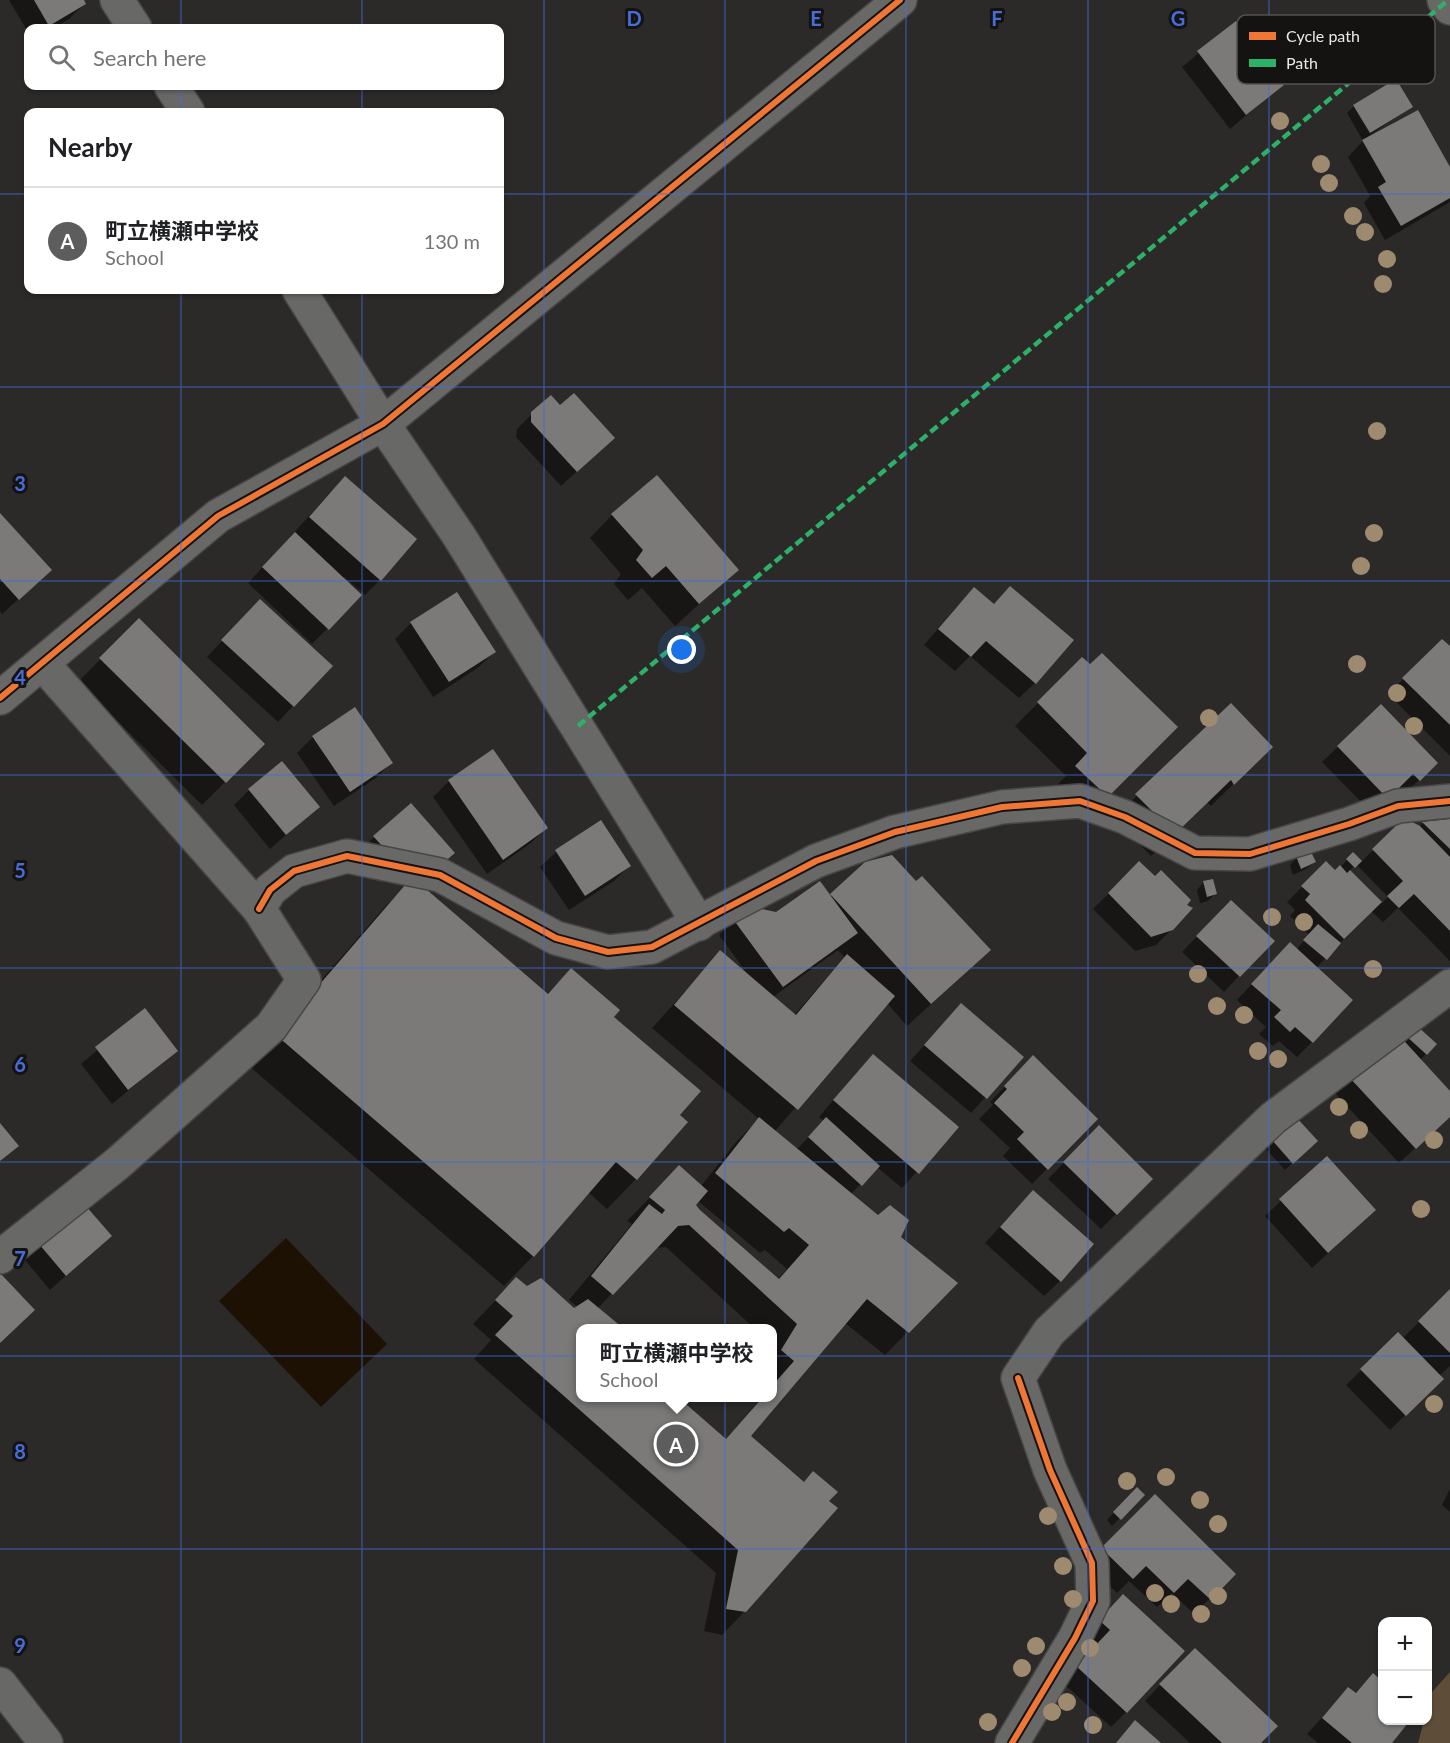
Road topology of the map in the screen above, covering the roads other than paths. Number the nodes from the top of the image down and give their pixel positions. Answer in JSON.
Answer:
{"nodes":[{"id":1,"x":117,"y":0,"type":"edge"},
{"id":2,"x":900,"y":0,"type":"edge"},
{"id":3,"x":1444,"y":0,"type":"edge"},
{"id":4,"x":1450,"y":9,"type":"edge"},
{"id":5,"x":132,"y":24,"type":"edge"},
{"id":6,"x":174,"y":90,"type":"edge"},
{"id":7,"x":185,"y":108,"type":"edge"},
{"id":8,"x":302,"y":294,"type":"edge"},
{"id":9,"x":383,"y":424,"type":"junction"},
{"id":10,"x":42,"y":663,"type":"junction"},
{"id":11,"x":0,"y":698,"type":"edge"},
{"id":12,"x":1450,"y":801,"type":"edge"},
{"id":13,"x":259,"y":909,"type":"junction"},
{"id":14,"x":699,"y":924,"type":"junction"},
{"id":15,"x":1450,"y":986,"type":"edge"},
{"id":16,"x":0,"y":1257,"type":"edge"},
{"id":17,"x":0,"y":1684,"type":"edge"},
{"id":18,"x":1026,"y":1737,"type":"edge"},
{"id":19,"x":46,"y":1743,"type":"edge"}],
"edges":[{"from":1,"to":5,"type":"street"},
{"from":2,"to":9,"type":"street"},
{"from":3,"to":4,"type":"street"},
{"from":6,"to":7,"type":"street"},
{"from":8,"to":9,"type":"street"},
{"from":9,"to":10,"type":"street"},
{"from":9,"to":14,"type":"street"},
{"from":10,"to":11,"type":"street"},
{"from":10,"to":13,"type":"street"},
{"from":12,"to":14,"type":"street"},
{"from":13,"to":14,"type":"street"},
{"from":13,"to":16,"type":"street"},
{"from":15,"to":18,"type":"street"},
{"from":17,"to":19,"type":"street"}]}
